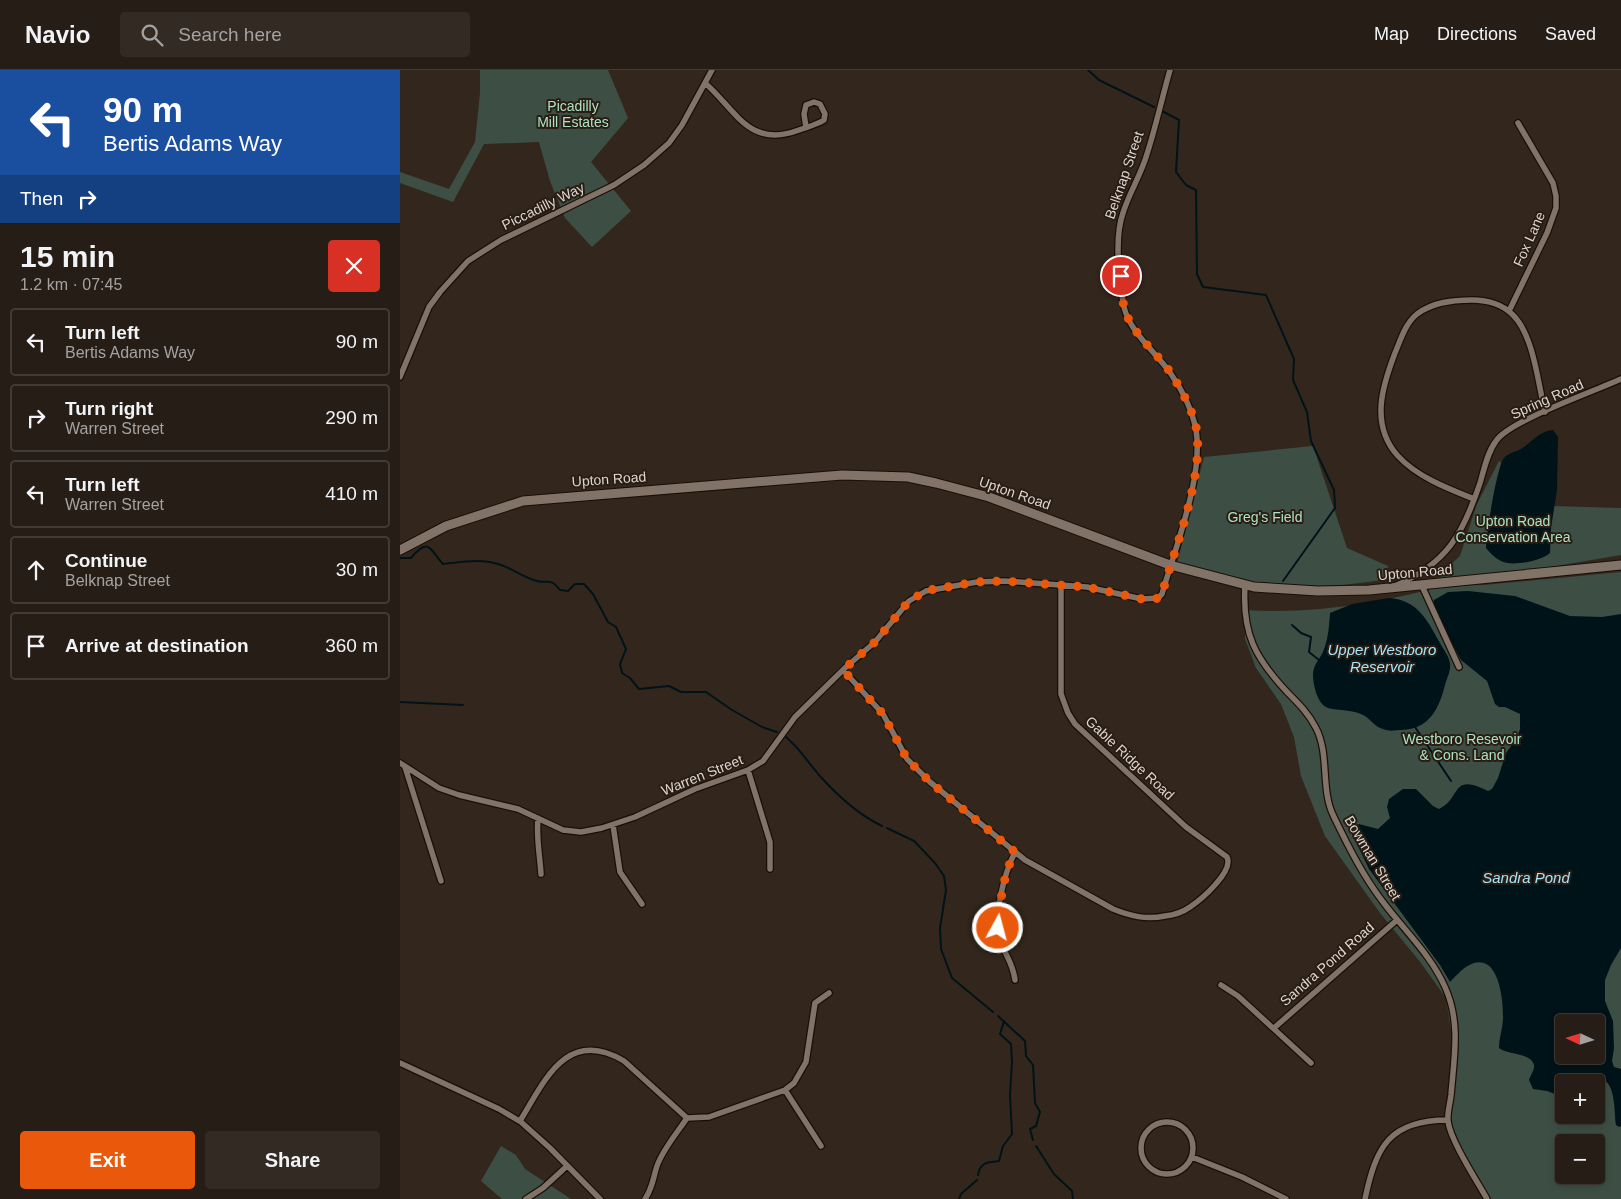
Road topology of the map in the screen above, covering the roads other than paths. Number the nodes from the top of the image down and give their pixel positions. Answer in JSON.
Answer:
{"nodes":[{"id":1,"x":712,"y":70,"type":"edge"},
{"id":2,"x":1170,"y":70,"type":"edge"},
{"id":3,"x":705,"y":83,"type":"junction"},
{"id":4,"x":1518,"y":123,"type":"dead end"},
{"id":5,"x":806,"y":127,"type":"junction"},
{"id":6,"x":1509,"y":311,"type":"junction"},
{"id":7,"x":400,"y":377,"type":"edge"},
{"id":8,"x":1621,"y":379,"type":"edge"},
{"id":9,"x":1544,"y":412,"type":"junction"},
{"id":10,"x":1474,"y":499,"type":"junction"},
{"id":11,"x":400,"y":550,"type":"edge"},
{"id":12,"x":1170,"y":565,"type":"junction"},
{"id":13,"x":1621,"y":565,"type":"edge"},
{"id":14,"x":1061,"y":585,"type":"junction"},
{"id":15,"x":1245,"y":585,"type":"junction"},
{"id":16,"x":1422,"y":586,"type":"junction"},
{"id":17,"x":1389,"y":588,"type":"junction"},
{"id":18,"x":1459,"y":667,"type":"dead end"},
{"id":19,"x":843,"y":670,"type":"junction"},
{"id":20,"x":402,"y":765,"type":"edge"},
{"id":21,"x":748,"y":770,"type":"junction"},
{"id":22,"x":538,"y":819,"type":"junction"},
{"id":23,"x":613,"y":825,"type":"junction"},
{"id":24,"x":1015,"y":852,"type":"junction"},
{"id":25,"x":770,"y":869,"type":"dead end"},
{"id":26,"x":541,"y":874,"type":"dead end"},
{"id":27,"x":441,"y":881,"type":"dead end"},
{"id":28,"x":642,"y":904,"type":"dead end"},
{"id":29,"x":1397,"y":920,"type":"junction"},
{"id":30,"x":1015,"y":980,"type":"dead end"},
{"id":31,"x":1221,"y":985,"type":"dead end"},
{"id":32,"x":829,"y":993,"type":"dead end"},
{"id":33,"x":1274,"y":1028,"type":"junction"},
{"id":34,"x":400,"y":1062,"type":"edge"},
{"id":35,"x":1311,"y":1063,"type":"dead end"},
{"id":36,"x":785,"y":1090,"type":"junction"},
{"id":37,"x":687,"y":1118,"type":"junction"},
{"id":38,"x":1448,"y":1120,"type":"junction"},
{"id":39,"x":520,"y":1121,"type":"junction"},
{"id":40,"x":821,"y":1146,"type":"dead end"},
{"id":41,"x":1192,"y":1157,"type":"junction"},
{"id":42,"x":567,"y":1166,"type":"junction"},
{"id":43,"x":526,"y":1199,"type":"edge"},
{"id":44,"x":600,"y":1199,"type":"edge"},
{"id":45,"x":645,"y":1199,"type":"edge"},
{"id":46,"x":1286,"y":1199,"type":"edge"},
{"id":47,"x":1365,"y":1199,"type":"edge"},
{"id":48,"x":1487,"y":1199,"type":"edge"}],
"edges":[{"from":1,"to":3,"type":"street","name":"Piccadilly Way"},
{"from":2,"to":12,"type":"street","name":"Belknap Street"},
{"from":3,"to":5,"type":"street"},
{"from":3,"to":7,"type":"street","name":"Piccadilly Way"},
{"from":4,"to":6,"type":"street","name":"Fox Lane"},
{"from":5,"to":5,"type":"street"},
{"from":6,"to":9,"type":"street"},
{"from":6,"to":10,"type":"street"},
{"from":8,"to":9,"type":"street","name":"Spring Road"},
{"from":9,"to":10,"type":"street","name":"Spring Road"},
{"from":10,"to":17,"type":"street","name":"Spring Road"},
{"from":11,"to":12,"type":"main road","name":"Upton Road"},
{"from":12,"to":14,"type":"street","name":"Warren Street"},
{"from":12,"to":15,"type":"main road","name":"Upton Road"},
{"from":13,"to":16,"type":"main road","name":"Upton Road"},
{"from":14,"to":19,"type":"street","name":"Warren Street"},
{"from":14,"to":24,"type":"street","name":"Gable Ridge Road"},
{"from":15,"to":17,"type":"main road","name":"Upton Road"},
{"from":15,"to":29,"type":"street","name":"Bowman Street"},
{"from":16,"to":17,"type":"main road","name":"Upton Road"},
{"from":16,"to":18,"type":"street"},
{"from":19,"to":21,"type":"street","name":"Warren Street"},
{"from":19,"to":24,"type":"street"},
{"from":20,"to":22,"type":"street","name":"Warren Street"},
{"from":20,"to":27,"type":"street"},
{"from":21,"to":23,"type":"street","name":"Warren Street"},
{"from":21,"to":25,"type":"street"},
{"from":22,"to":23,"type":"street","name":"Warren Street"},
{"from":22,"to":26,"type":"street"},
{"from":23,"to":28,"type":"street"},
{"from":24,"to":30,"type":"street"},
{"from":29,"to":33,"type":"street","name":"Sandra Pond Road"},
{"from":29,"to":38,"type":"street","name":"Bowman Street"},
{"from":31,"to":33,"type":"street"},
{"from":32,"to":36,"type":"street"},
{"from":33,"to":35,"type":"street"},
{"from":34,"to":39,"type":"street"},
{"from":36,"to":37,"type":"street"},
{"from":36,"to":40,"type":"street"},
{"from":37,"to":39,"type":"street"},
{"from":37,"to":45,"type":"street"},
{"from":38,"to":47,"type":"street"},
{"from":38,"to":48,"type":"street","name":"Bowman Street"},
{"from":39,"to":42,"type":"street"},
{"from":41,"to":41,"type":"street"},
{"from":41,"to":46,"type":"street"},
{"from":42,"to":43,"type":"street"},
{"from":42,"to":44,"type":"street"}]}
